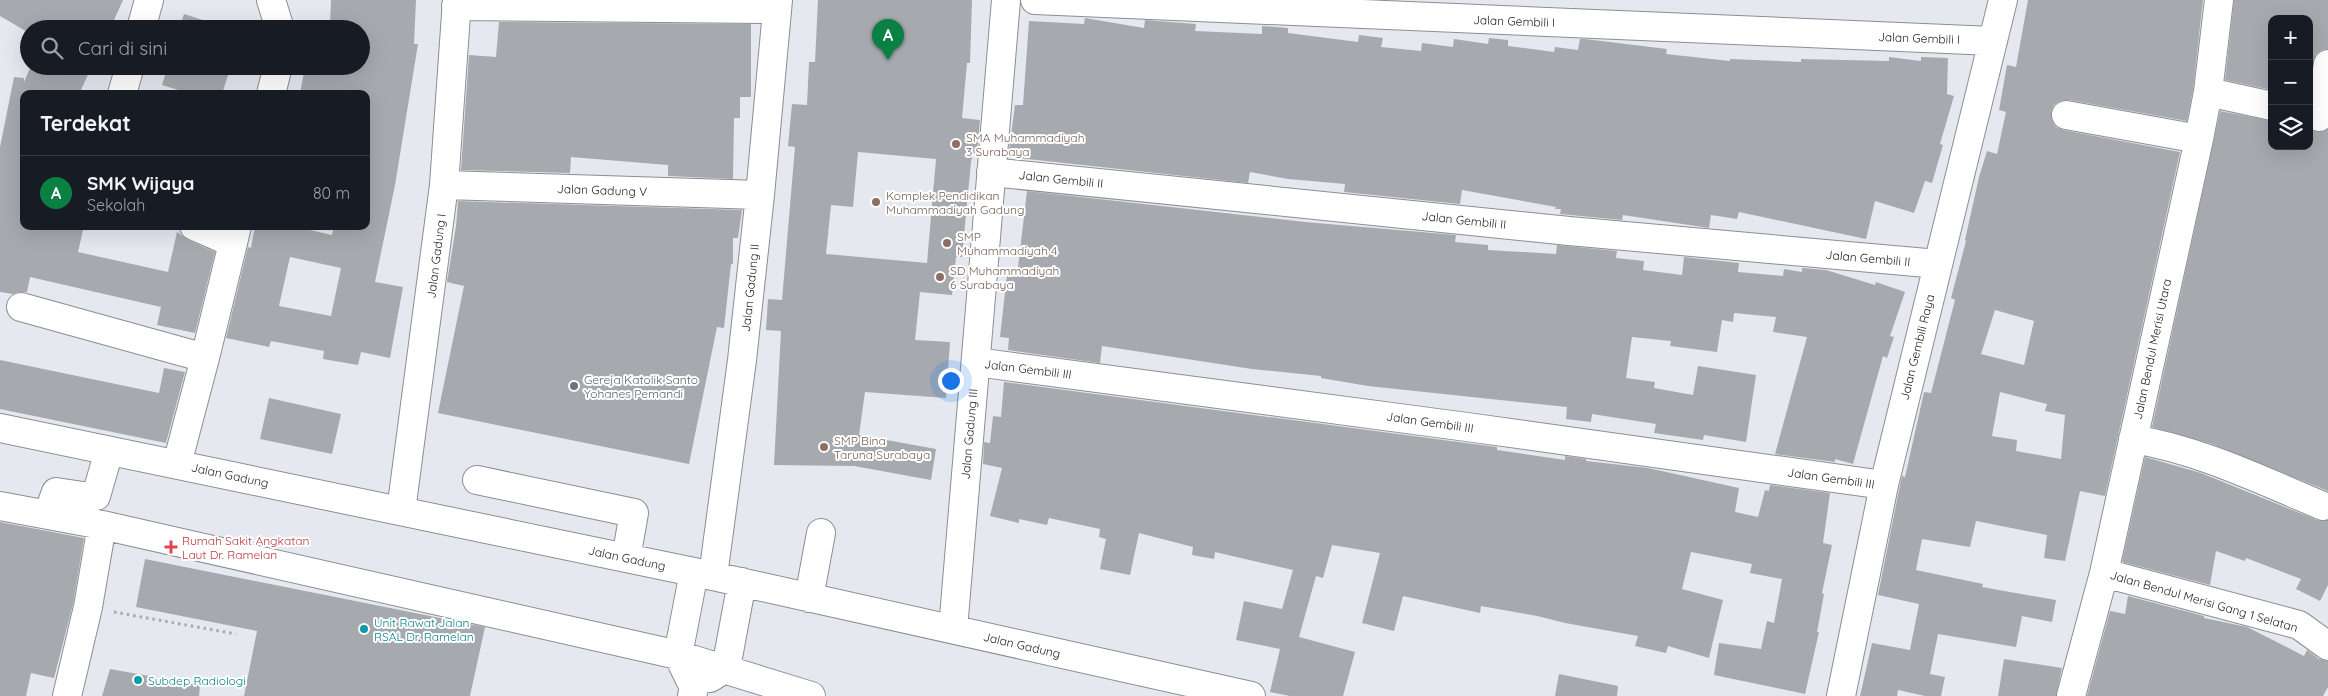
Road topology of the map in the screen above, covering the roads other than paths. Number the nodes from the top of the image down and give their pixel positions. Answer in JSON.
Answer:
{"nodes":[{"id":1,"x":149,"y":0,"type":"edge"},
{"id":2,"x":271,"y":0,"type":"edge"},
{"id":3,"x":1006,"y":0,"type":"edge"},
{"id":4,"x":1035,"y":0,"type":"edge"},
{"id":5,"x":2003,"y":0,"type":"edge"},
{"id":6,"x":2219,"y":0,"type":"edge"},
{"id":7,"x":457,"y":3,"type":"edge"},
{"id":8,"x":777,"y":4,"type":"edge"},
{"id":9,"x":143,"y":20,"type":"edge"},
{"id":10,"x":277,"y":20,"type":"edge"},
{"id":11,"x":1993,"y":41,"type":"junction"},
{"id":12,"x":2328,"y":64,"type":"edge"},
{"id":13,"x":127,"y":75,"type":"edge"},
{"id":14,"x":276,"y":75,"type":"edge"},
{"id":15,"x":123,"y":90,"type":"edge"},
{"id":16,"x":272,"y":90,"type":"edge"},
{"id":17,"x":2208,"y":92,"type":"junction"},
{"id":18,"x":2268,"y":105,"type":"edge"},
{"id":19,"x":2066,"y":115,"type":"dead end"},
{"id":20,"x":2319,"y":117,"type":"edge"},
{"id":21,"x":2199,"y":139,"type":"junction"},
{"id":22,"x":992,"y":172,"type":"junction"},
{"id":23,"x":444,"y":185,"type":"junction"},
{"id":24,"x":760,"y":195,"type":"junction"},
{"id":25,"x":212,"y":230,"type":"edge"},
{"id":26,"x":235,"y":235,"type":"edge"},
{"id":27,"x":1938,"y":264,"type":"junction"},
{"id":28,"x":21,"y":308,"type":"dead end"},
{"id":29,"x":206,"y":358,"type":"junction"},
{"id":30,"x":976,"y":362,"type":"junction"},
{"id":31,"x":0,"y":428,"type":"edge"},
{"id":32,"x":2133,"y":438,"type":"junction"},
{"id":33,"x":109,"y":451,"type":"junction"},
{"id":34,"x":177,"y":464,"type":"junction"},
{"id":35,"x":477,"y":480,"type":"dead end"},
{"id":36,"x":1884,"y":485,"type":"junction"},
{"id":37,"x":0,"y":506,"type":"edge"},
{"id":38,"x":2323,"y":506,"type":"dead end"},
{"id":39,"x":401,"y":511,"type":"junction"},
{"id":40,"x":48,"y":514,"type":"junction"},
{"id":41,"x":102,"y":525,"type":"junction"},
{"id":42,"x":821,"y":533,"type":"dead end"},
{"id":43,"x":626,"y":558,"type":"junction"},
{"id":44,"x":2104,"y":573,"type":"junction"},
{"id":45,"x":704,"y":574,"type":"junction"},
{"id":46,"x":742,"y":582,"type":"junction"},
{"id":47,"x":809,"y":598,"type":"junction"},
{"id":48,"x":953,"y":629,"type":"junction"},
{"id":49,"x":2328,"y":646,"type":"edge"},
{"id":50,"x":678,"y":655,"type":"junction"},
{"id":51,"x":726,"y":668,"type":"junction"},
{"id":52,"x":693,"y":692,"type":"edge"},
{"id":53,"x":67,"y":696,"type":"edge"},
{"id":54,"x":811,"y":696,"type":"edge"},
{"id":55,"x":1251,"y":696,"type":"edge"},
{"id":56,"x":1841,"y":696,"type":"edge"},
{"id":57,"x":2071,"y":696,"type":"edge"}],
"edges":[{"from":1,"to":9,"type":"street"},
{"from":2,"to":10,"type":"street"},
{"from":3,"to":22,"type":"street","name":"Jalan Gadung III"},
{"from":4,"to":11,"type":"street","name":"Jalan Gembili I"},
{"from":5,"to":11,"type":"street","name":"Jalan Gembili Raya"},
{"from":6,"to":17,"type":"street","name":"Jalan Bendul Merisi Utara"},
{"from":7,"to":8,"type":"street"},
{"from":7,"to":23,"type":"street","name":"Jalan Gadung I"},
{"from":8,"to":24,"type":"street","name":"Jalan Gadung II"},
{"from":11,"to":27,"type":"street","name":"Jalan Gembili Raya"},
{"from":12,"to":20,"type":"street"},
{"from":13,"to":15,"type":"street"},
{"from":14,"to":16,"type":"street"},
{"from":17,"to":18,"type":"street"},
{"from":17,"to":21,"type":"street","name":"Jalan Bendul Merisi Utara"},
{"from":19,"to":21,"type":"street"},
{"from":21,"to":32,"type":"street","name":"Jalan Bendul Merisi Utara"},
{"from":22,"to":27,"type":"street","name":"Jalan Gembili II"},
{"from":22,"to":30,"type":"street","name":"Jalan Gadung III"},
{"from":23,"to":24,"type":"street","name":"Jalan Gadung V"},
{"from":23,"to":39,"type":"street","name":"Jalan Gadung I"},
{"from":24,"to":45,"type":"street","name":"Jalan Gadung II"},
{"from":25,"to":26,"type":"street"},
{"from":26,"to":29,"type":"street"},
{"from":27,"to":36,"type":"street","name":"Jalan Gembili Raya"},
{"from":28,"to":29,"type":"street"},
{"from":29,"to":34,"type":"street"},
{"from":30,"to":36,"type":"street","name":"Jalan Gembili III"},
{"from":30,"to":48,"type":"street","name":"Jalan Gadung III"},
{"from":31,"to":33,"type":"street","name":"Jalan Gadung"},
{"from":32,"to":38,"type":"street"},
{"from":32,"to":44,"type":"street","name":"Jalan Bendul Merisi Utara"},
{"from":33,"to":34,"type":"street","name":"Jalan Gadung"},
{"from":33,"to":40,"type":"street"},
{"from":34,"to":39,"type":"street","name":"Jalan Gadung"},
{"from":35,"to":43,"type":"street"},
{"from":36,"to":56,"type":"street","name":"Jalan Gembili Raya"},
{"from":37,"to":40,"type":"street"},
{"from":39,"to":43,"type":"street","name":"Jalan Gadung"},
{"from":40,"to":41,"type":"street"},
{"from":41,"to":50,"type":"street"},
{"from":41,"to":53,"type":"street"},
{"from":42,"to":47,"type":"street"},
{"from":43,"to":45,"type":"street","name":"Jalan Gadung"},
{"from":44,"to":49,"type":"street","name":"Jalan Bendul Merisi Gang 1 Selatan"},
{"from":44,"to":57,"type":"street","name":"Jalan Bendul Merisi Utara"},
{"from":45,"to":46,"type":"street","name":"Jalan Gadung"},
{"from":45,"to":50,"type":"street","name":"Jalan Gadung II"},
{"from":46,"to":47,"type":"street","name":"Jalan Gadung"},
{"from":46,"to":51,"type":"street"},
{"from":47,"to":48,"type":"street","name":"Jalan Gadung"},
{"from":48,"to":55,"type":"street","name":"Jalan Gadung"},
{"from":50,"to":51,"type":"street"},
{"from":50,"to":52,"type":"street"},
{"from":51,"to":52,"type":"street"},
{"from":51,"to":54,"type":"street"}]}
